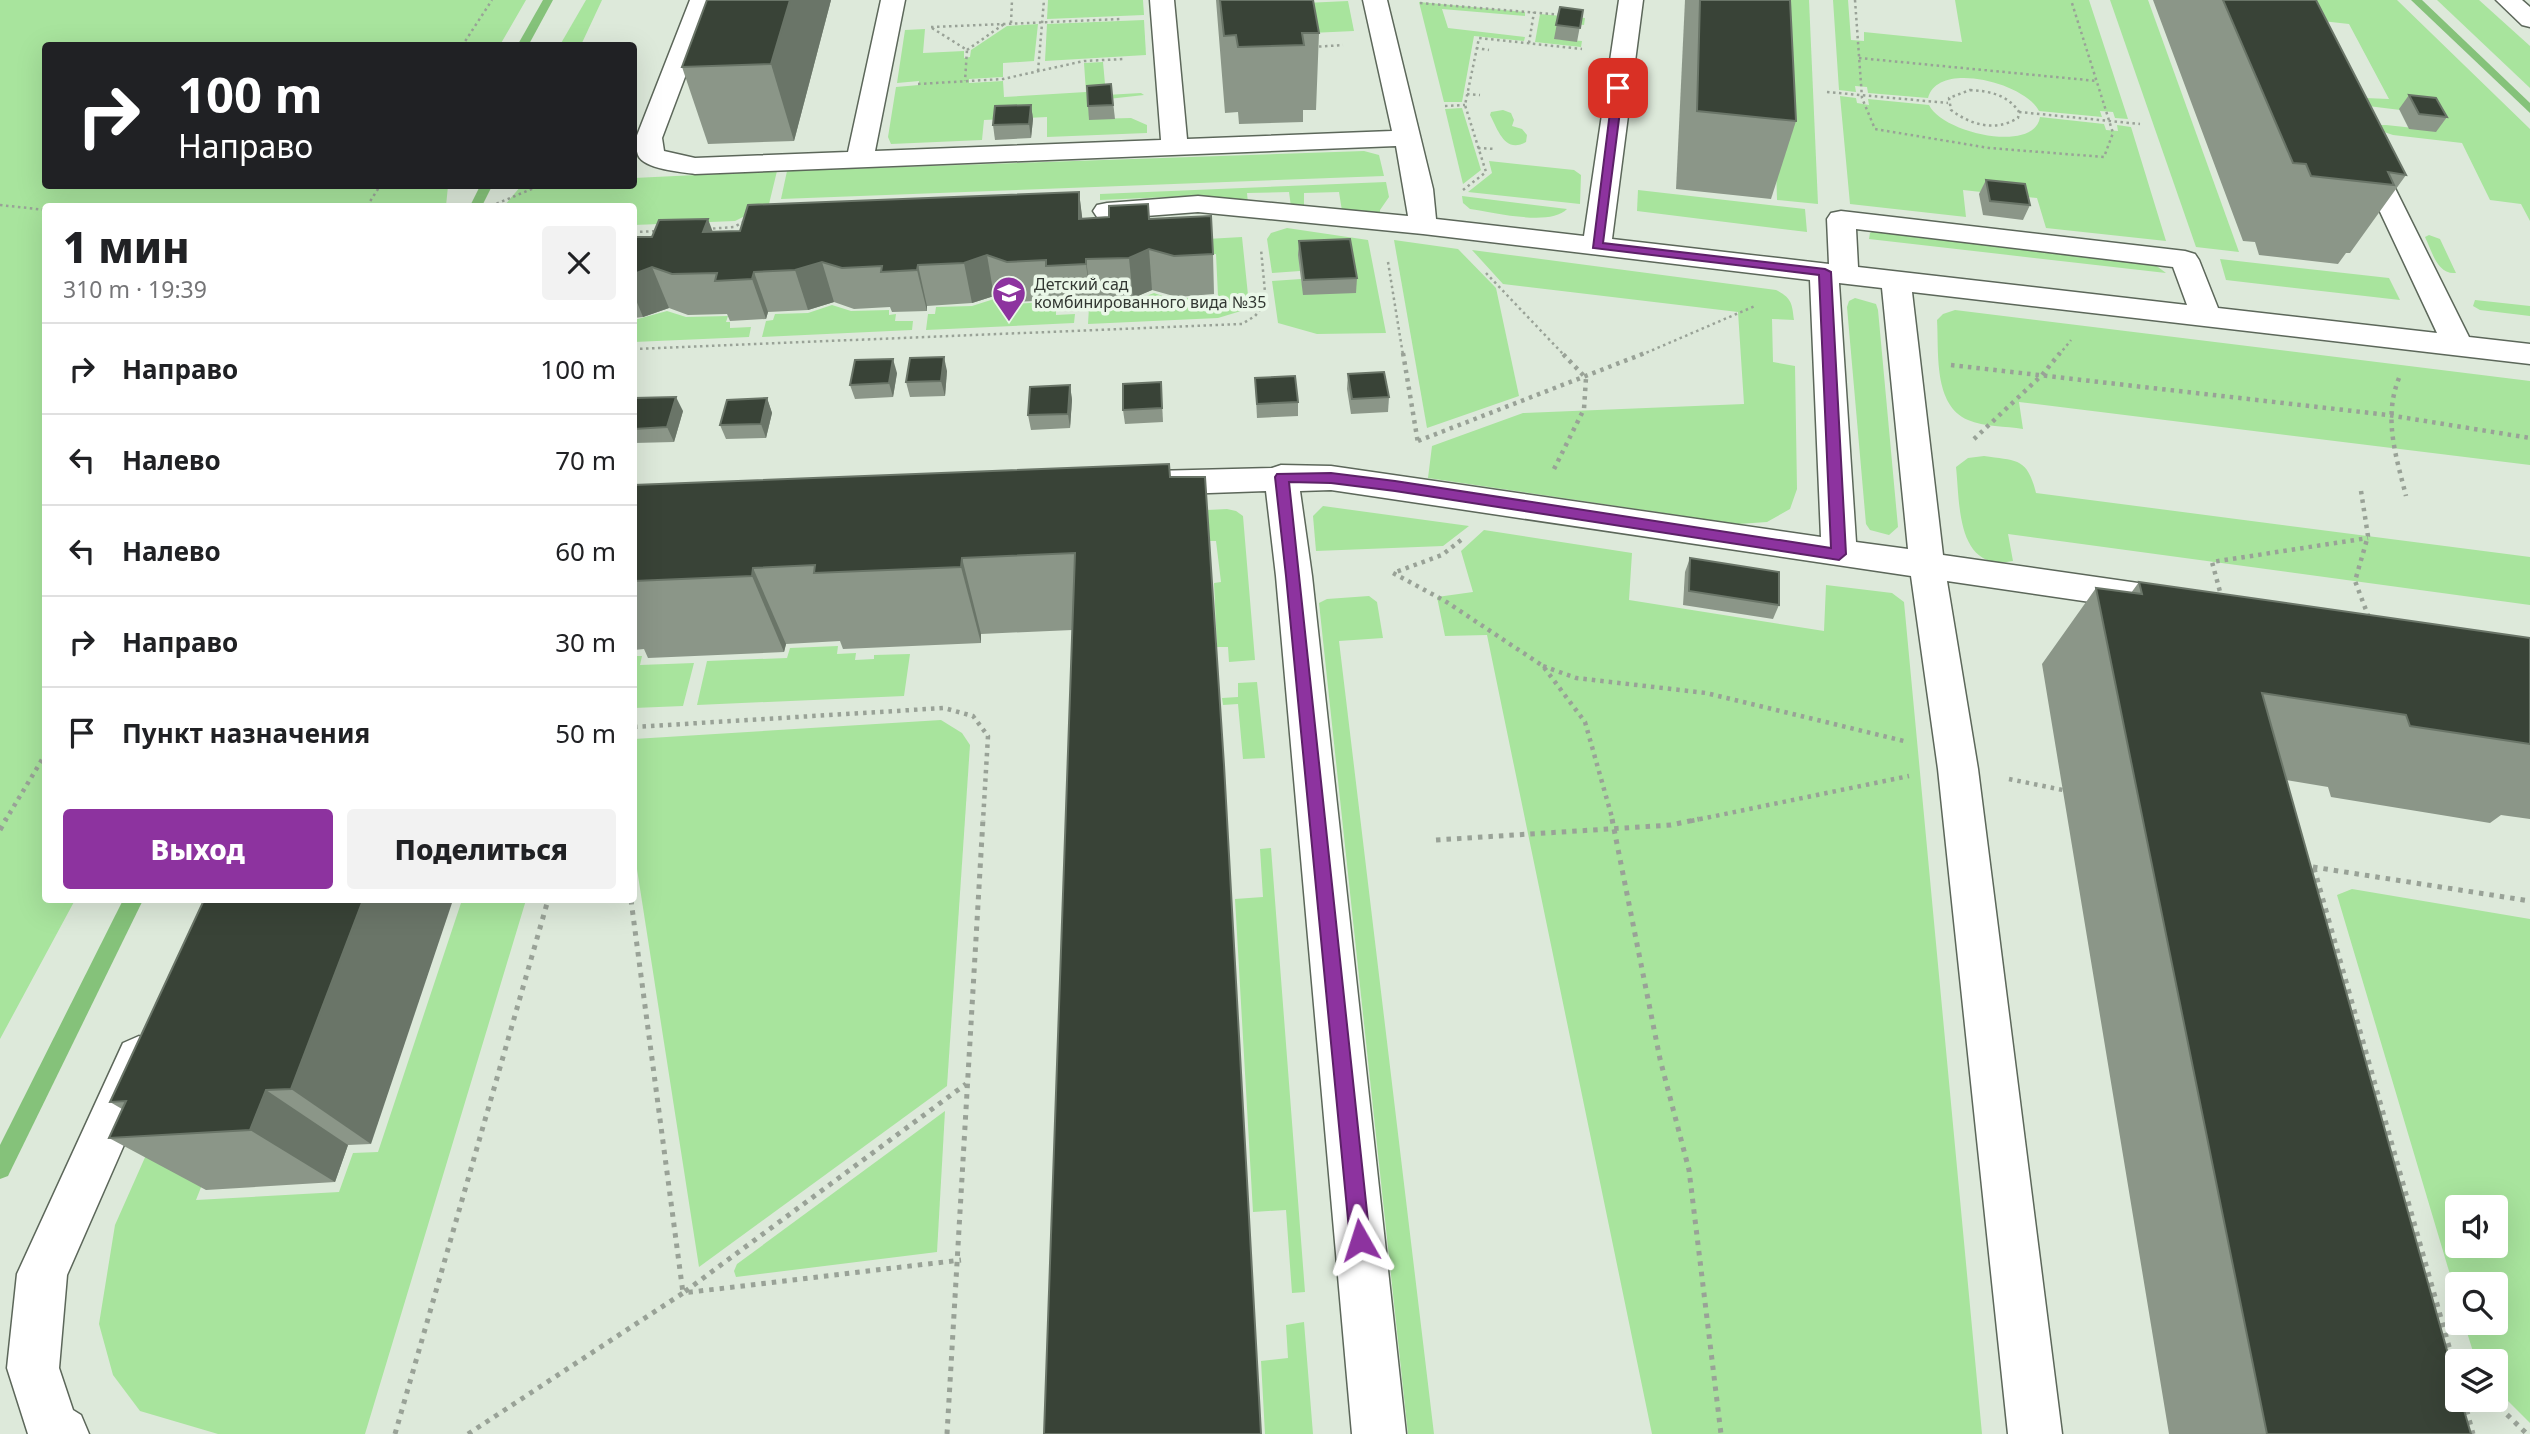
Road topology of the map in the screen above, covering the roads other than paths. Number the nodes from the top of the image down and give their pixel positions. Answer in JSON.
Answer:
{"nodes":[{"id":1,"x":702,"y":0,"type":"edge"},
{"id":2,"x":893,"y":0,"type":"edge"},
{"id":3,"x":1162,"y":0,"type":"edge"},
{"id":4,"x":1375,"y":0,"type":"edge"},
{"id":5,"x":2508,"y":0,"type":"edge"},
{"id":6,"x":1630,"y":10,"type":"edge"},
{"id":7,"x":2530,"y":20,"type":"edge"},
{"id":8,"x":2355,"y":133,"type":"edge"},
{"id":9,"x":1407,"y":138,"type":"junction"},
{"id":10,"x":1175,"y":148,"type":"junction"},
{"id":11,"x":860,"y":159,"type":"junction"},
{"id":12,"x":1107,"y":211,"type":"edge"},
{"id":13,"x":1423,"y":226,"type":"junction"},
{"id":14,"x":1597,"y":246,"type":"junction"},
{"id":15,"x":1834,"y":273,"type":"junction"},
{"id":16,"x":1896,"y":280,"type":"junction"},
{"id":17,"x":2206,"y":316,"type":"junction"},
{"id":18,"x":2459,"y":345,"type":"junction"},
{"id":19,"x":2530,"y":354,"type":"edge"},
{"id":20,"x":1282,"y":477,"type":"junction"},
{"id":21,"x":1120,"y":484,"type":"edge"},
{"id":22,"x":1839,"y":554,"type":"junction"},
{"id":23,"x":1927,"y":566,"type":"junction"},
{"id":24,"x":2224,"y":608,"type":"edge"},
{"id":25,"x":154,"y":1024,"type":"edge"},
{"id":26,"x":61,"y":1434,"type":"edge"},
{"id":27,"x":1379,"y":1434,"type":"edge"},
{"id":28,"x":2035,"y":1434,"type":"edge"}],
"edges":[{"from":1,"to":11,"type":"street"},
{"from":2,"to":11,"type":"street"},
{"from":3,"to":10,"type":"street"},
{"from":4,"to":9,"type":"street"},
{"from":5,"to":7,"type":"street"},
{"from":6,"to":14,"type":"street"},
{"from":8,"to":18,"type":"street"},
{"from":9,"to":10,"type":"street"},
{"from":9,"to":13,"type":"street"},
{"from":10,"to":11,"type":"street"},
{"from":12,"to":13,"type":"street"},
{"from":13,"to":14,"type":"street"},
{"from":14,"to":15,"type":"street"},
{"from":15,"to":16,"type":"street"},
{"from":15,"to":17,"type":"street"},
{"from":15,"to":22,"type":"street"},
{"from":16,"to":17,"type":"street"},
{"from":16,"to":23,"type":"street"},
{"from":17,"to":18,"type":"street"},
{"from":18,"to":19,"type":"street"},
{"from":20,"to":21,"type":"street"},
{"from":20,"to":22,"type":"street"},
{"from":20,"to":27,"type":"street"},
{"from":22,"to":23,"type":"street"},
{"from":23,"to":24,"type":"street"},
{"from":23,"to":28,"type":"street"},
{"from":25,"to":26,"type":"street"}]}
